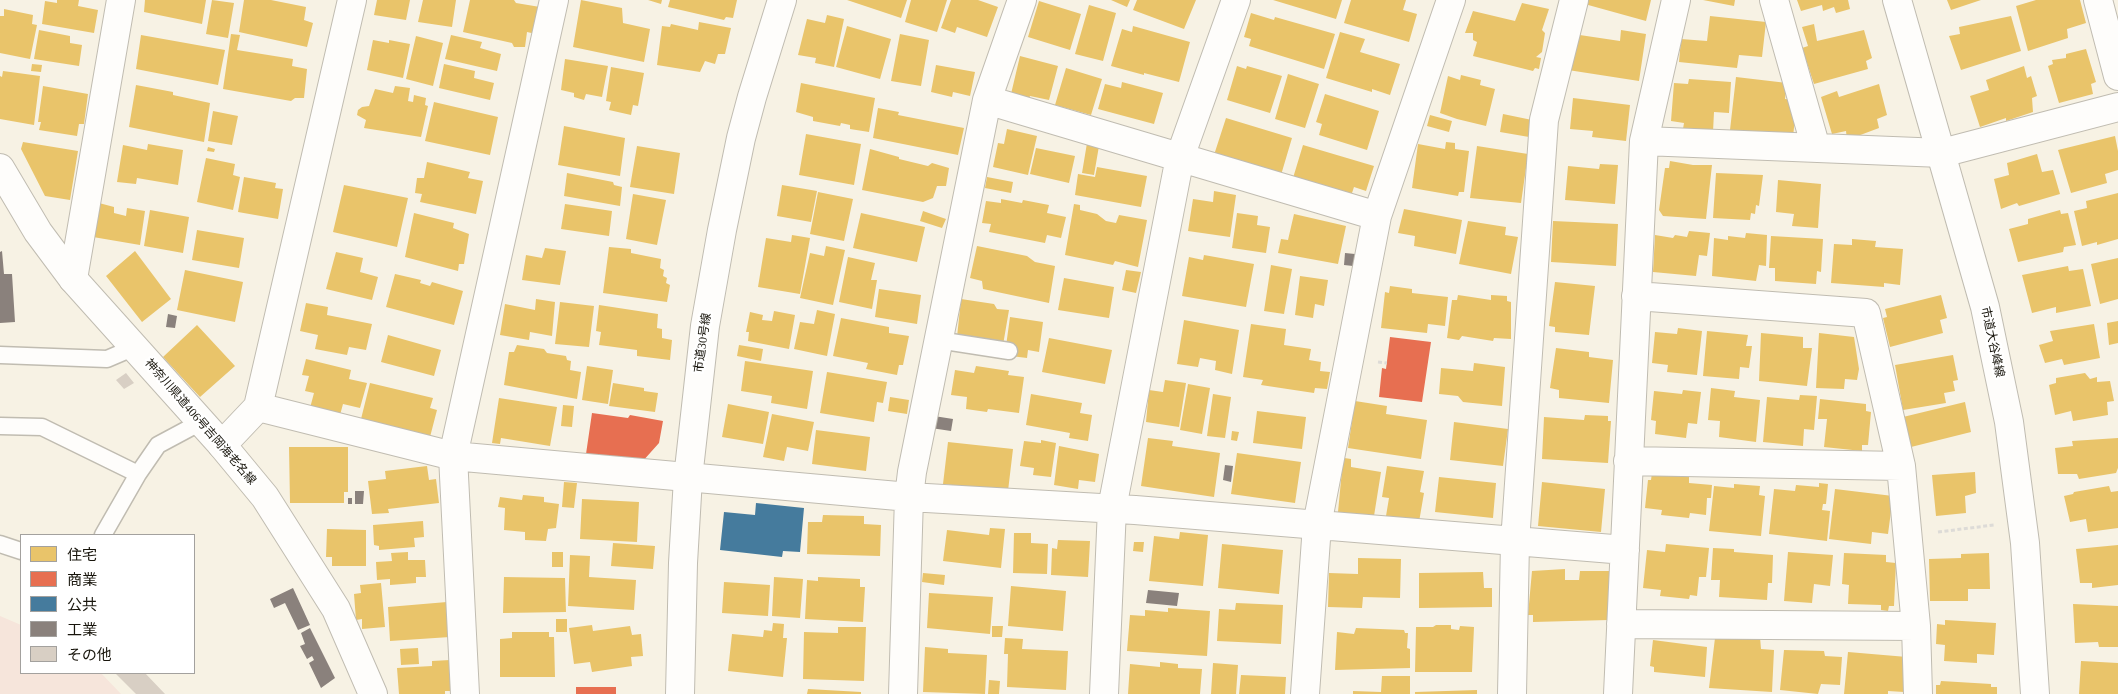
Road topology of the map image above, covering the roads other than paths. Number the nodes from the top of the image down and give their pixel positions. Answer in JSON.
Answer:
{"nodes":[{"id":1,"x":121,"y":0,"type":"edge"},
{"id":2,"x":352,"y":0,"type":"edge"},
{"id":3,"x":554,"y":0,"type":"edge"},
{"id":4,"x":782,"y":0,"type":"edge"},
{"id":5,"x":1022,"y":0,"type":"edge"},
{"id":6,"x":1236,"y":0,"type":"edge"},
{"id":7,"x":1451,"y":0,"type":"edge"},
{"id":8,"x":1574,"y":0,"type":"edge"},
{"id":9,"x":1676,"y":0,"type":"edge"},
{"id":10,"x":1774,"y":0,"type":"edge"},
{"id":11,"x":1898,"y":0,"type":"edge"},
{"id":12,"x":2098,"y":0,"type":"edge"},
{"id":13,"x":2118,"y":76,"type":"edge"},
{"id":14,"x":987,"y":100,"type":"junction"},
{"id":15,"x":2118,"y":107,"type":"edge"},
{"id":16,"x":1644,"y":141,"type":"junction"},
{"id":17,"x":1816,"y":148,"type":"junction"},
{"id":18,"x":1942,"y":154,"type":"junction"},
{"id":19,"x":1180,"y":156,"type":"junction"},
{"id":20,"x":0,"y":168,"type":"edge"},
{"id":21,"x":1378,"y":216,"type":"junction"},
{"id":22,"x":72,"y":279,"type":"junction"},
{"id":23,"x":1636,"y":296,"type":"junction"},
{"id":24,"x":938,"y":340,"type":"junction"},
{"id":25,"x":135,"y":348,"type":"junction"},
{"id":26,"x":1009,"y":351,"type":"dead end"},
{"id":27,"x":0,"y":354,"type":"edge"},
{"id":28,"x":258,"y":407,"type":"junction"},
{"id":29,"x":201,"y":422,"type":"junction"},
{"id":30,"x":0,"y":426,"type":"edge"},
{"id":31,"x":222,"y":445,"type":"junction"},
{"id":32,"x":453,"y":456,"type":"junction"},
{"id":33,"x":1628,"y":461,"type":"junction"},
{"id":34,"x":1901,"y":466,"type":"junction"},
{"id":35,"x":138,"y":474,"type":"junction"},
{"id":36,"x":688,"y":478,"type":"junction"},
{"id":37,"x":909,"y":497,"type":"junction"},
{"id":38,"x":1112,"y":508,"type":"junction"},
{"id":39,"x":1317,"y":525,"type":"junction"},
{"id":40,"x":104,"y":534,"type":"edge"},
{"id":41,"x":1515,"y":542,"type":"junction"},
{"id":42,"x":0,"y":544,"type":"edge"},
{"id":43,"x":1625,"y":550,"type":"junction"},
{"id":44,"x":20,"y":551,"type":"edge"},
{"id":45,"x":1621,"y":624,"type":"junction"},
{"id":46,"x":1916,"y":626,"type":"junction"},
{"id":47,"x":373,"y":694,"type":"edge"},
{"id":48,"x":465,"y":694,"type":"edge"},
{"id":49,"x":680,"y":694,"type":"edge"},
{"id":50,"x":903,"y":694,"type":"edge"},
{"id":51,"x":1104,"y":694,"type":"edge"},
{"id":52,"x":1305,"y":694,"type":"edge"},
{"id":53,"x":1512,"y":694,"type":"edge"},
{"id":54,"x":1618,"y":694,"type":"edge"},
{"id":55,"x":1918,"y":694,"type":"edge"},
{"id":56,"x":2035,"y":694,"type":"edge"}],
"edges":[{"from":1,"to":22,"type":"street"},
{"from":2,"to":28,"type":"street"},
{"from":3,"to":32,"type":"street"},
{"from":4,"to":36,"type":"street","name":"市道30号線"},
{"from":5,"to":14,"type":"street"},
{"from":6,"to":19,"type":"street"},
{"from":7,"to":21,"type":"street"},
{"from":8,"to":41,"type":"street"},
{"from":9,"to":16,"type":"street"},
{"from":10,"to":17,"type":"street"},
{"from":11,"to":18,"type":"street","name":"市道大谷峰線"},
{"from":12,"to":13,"type":"street"},
{"from":14,"to":19,"type":"street"},
{"from":14,"to":24,"type":"street"},
{"from":15,"to":18,"type":"street"},
{"from":16,"to":17,"type":"street"},
{"from":16,"to":23,"type":"street"},
{"from":17,"to":18,"type":"street"},
{"from":18,"to":56,"type":"street","name":"市道大谷峰線"},
{"from":19,"to":21,"type":"street"},
{"from":19,"to":38,"type":"street"},
{"from":20,"to":22,"type":"street","name":"神奈川県道406号吉岡海老名線"},
{"from":21,"to":39,"type":"street"},
{"from":22,"to":25,"type":"street","name":"神奈川県道406号吉岡海老名線"},
{"from":23,"to":33,"type":"street"},
{"from":23,"to":34,"type":"street"},
{"from":24,"to":26,"type":"lane"},
{"from":24,"to":37,"type":"street"},
{"from":25,"to":27,"type":"lane"},
{"from":25,"to":29,"type":"street","name":"神奈川県道406号吉岡海老名線"},
{"from":28,"to":31,"type":"street"},
{"from":28,"to":32,"type":"street"},
{"from":29,"to":31,"type":"street","name":"神奈川県道406号吉岡海老名線"},
{"from":29,"to":35,"type":"lane"},
{"from":30,"to":35,"type":"lane"},
{"from":31,"to":47,"type":"street","name":"神奈川県道406号吉岡海老名線"},
{"from":32,"to":36,"type":"street"},
{"from":32,"to":48,"type":"street"},
{"from":33,"to":34,"type":"street"},
{"from":33,"to":43,"type":"street"},
{"from":34,"to":46,"type":"street"},
{"from":35,"to":40,"type":"lane"},
{"from":36,"to":37,"type":"street"},
{"from":36,"to":49,"type":"street","name":"市道30号線"},
{"from":37,"to":38,"type":"street"},
{"from":37,"to":50,"type":"street"},
{"from":38,"to":39,"type":"street"},
{"from":38,"to":51,"type":"street"},
{"from":39,"to":41,"type":"street"},
{"from":39,"to":52,"type":"street"},
{"from":41,"to":43,"type":"street"},
{"from":41,"to":53,"type":"street"},
{"from":42,"to":44,"type":"lane"},
{"from":43,"to":45,"type":"street"},
{"from":45,"to":46,"type":"street"},
{"from":45,"to":54,"type":"street"},
{"from":46,"to":55,"type":"street"}]}
